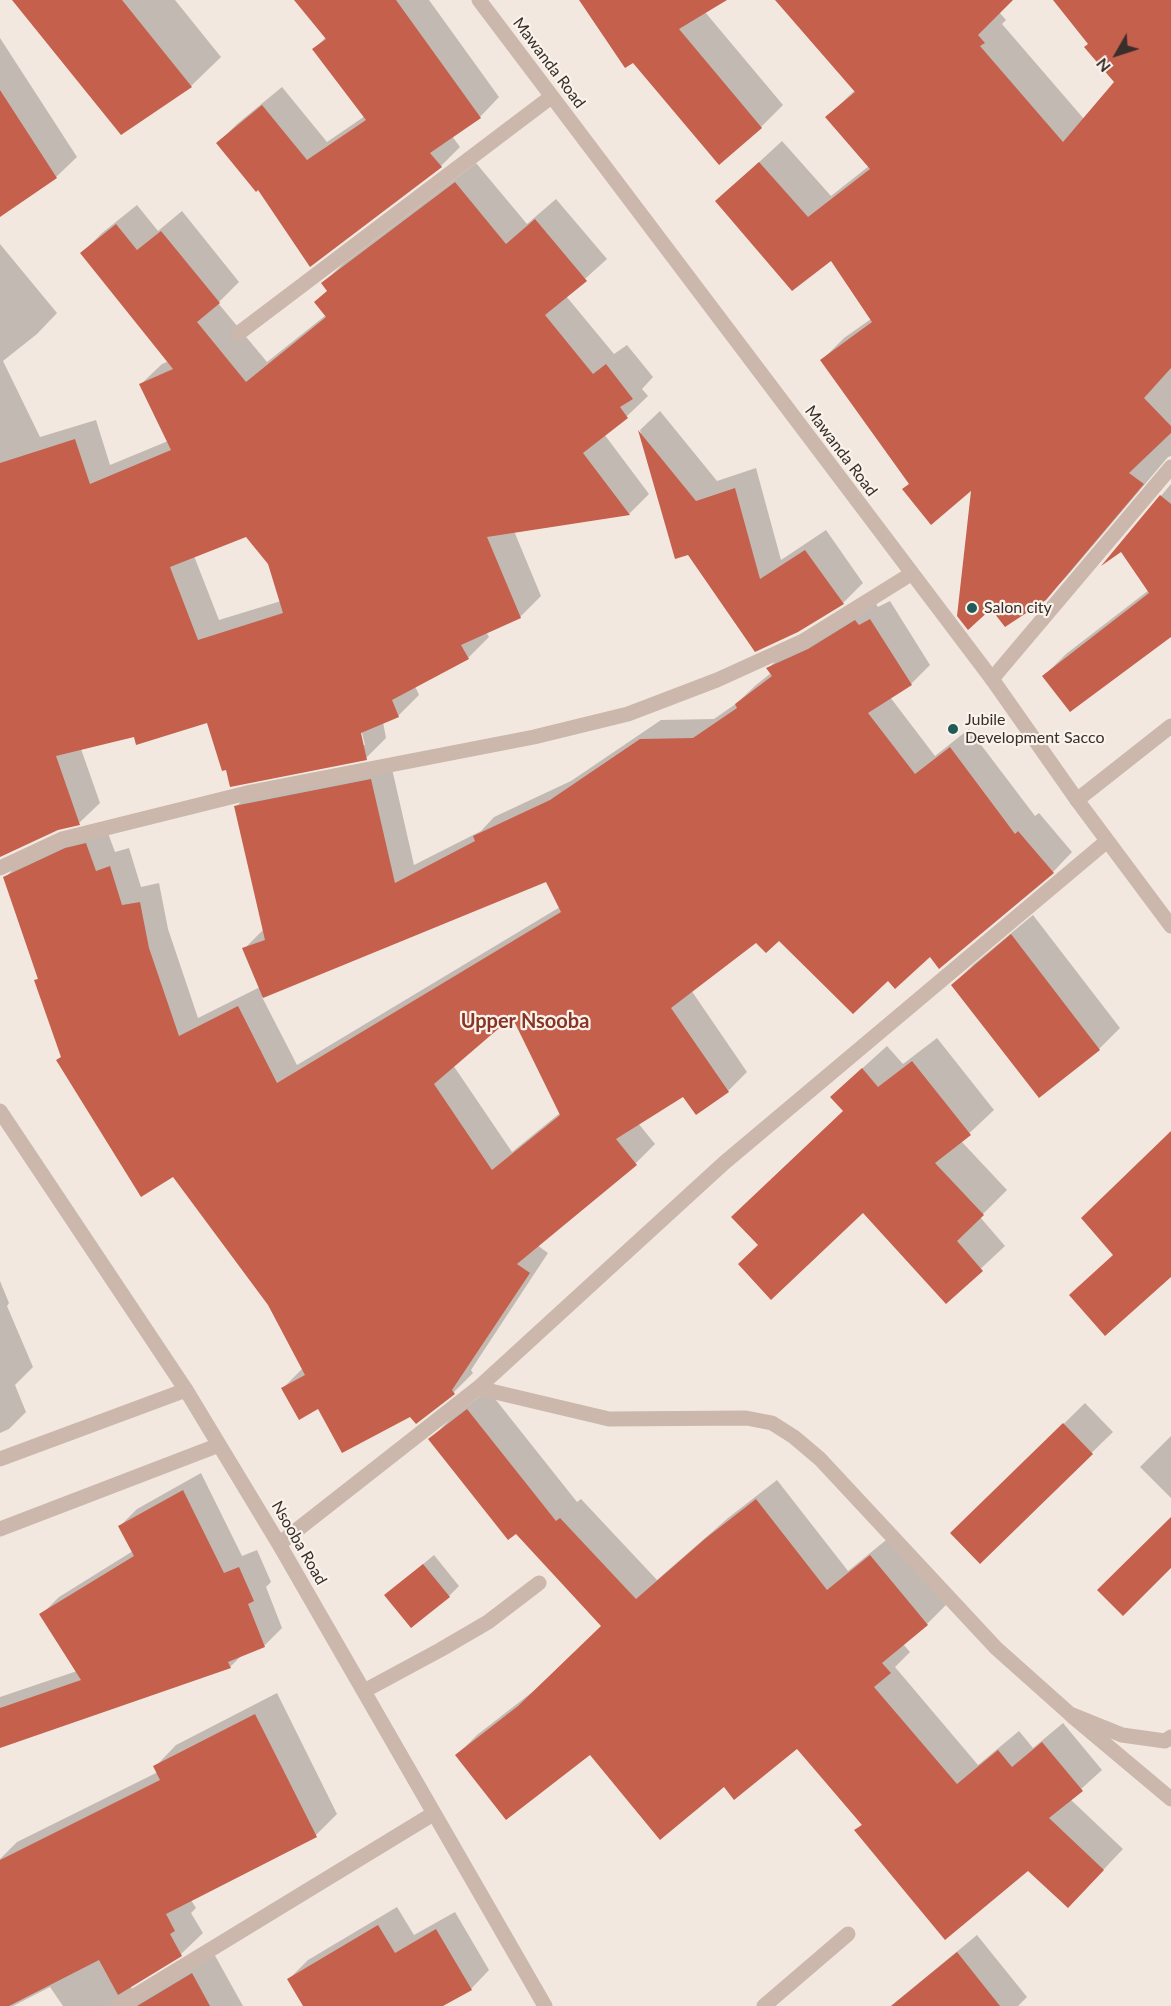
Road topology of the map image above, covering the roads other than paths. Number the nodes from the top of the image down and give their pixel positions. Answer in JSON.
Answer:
{"nodes":[{"id":1,"x":479,"y":0,"type":"edge"},
{"id":2,"x":551,"y":97,"type":"junction"},
{"id":3,"x":239,"y":333,"type":"dead end"},
{"id":4,"x":1171,"y":467,"type":"edge"},
{"id":5,"x":911,"y":574,"type":"junction"},
{"id":6,"x":992,"y":679,"type":"junction"},
{"id":7,"x":1171,"y":726,"type":"edge"},
{"id":8,"x":1077,"y":800,"type":"junction"},
{"id":9,"x":1107,"y":841,"type":"junction"},
{"id":10,"x":0,"y":868,"type":"edge"},
{"id":11,"x":1171,"y":926,"type":"edge"},
{"id":12,"x":0,"y":1111,"type":"edge"},
{"id":13,"x":478,"y":1389,"type":"junction"},
{"id":14,"x":186,"y":1390,"type":"junction"},
{"id":15,"x":219,"y":1445,"type":"junction"},
{"id":16,"x":0,"y":1459,"type":"edge"},
{"id":17,"x":0,"y":1529,"type":"edge"},
{"id":18,"x":279,"y":1544,"type":"junction"},
{"id":19,"x":539,"y":1583,"type":"dead end"},
{"id":20,"x":364,"y":1691,"type":"junction"},
{"id":21,"x":1070,"y":1714,"type":"junction"},
{"id":22,"x":1171,"y":1737,"type":"edge"},
{"id":23,"x":1171,"y":1800,"type":"edge"},
{"id":24,"x":433,"y":1814,"type":"junction"},
{"id":25,"x":848,"y":1934,"type":"dead end"},
{"id":26,"x":118,"y":2006,"type":"edge"},
{"id":27,"x":545,"y":2006,"type":"edge"},
{"id":28,"x":764,"y":2006,"type":"edge"}],
"edges":[{"from":1,"to":2,"type":"street","name":"Mawanda Road"},
{"from":2,"to":3,"type":"street"},
{"from":2,"to":5,"type":"street","name":"Mawanda Road"},
{"from":4,"to":6,"type":"street"},
{"from":5,"to":6,"type":"street","name":"Mawanda Road"},
{"from":5,"to":10,"type":"street"},
{"from":6,"to":8,"type":"street","name":"Mawanda Road"},
{"from":7,"to":8,"type":"street"},
{"from":8,"to":9,"type":"street","name":"Mawanda Road"},
{"from":9,"to":11,"type":"street","name":"Mawanda Road"},
{"from":9,"to":13,"type":"street"},
{"from":12,"to":14,"type":"street","name":"Nsooba Road"},
{"from":13,"to":18,"type":"street"},
{"from":13,"to":21,"type":"street"},
{"from":14,"to":15,"type":"street","name":"Nsooba Road"},
{"from":14,"to":16,"type":"street"},
{"from":15,"to":17,"type":"street"},
{"from":15,"to":18,"type":"street","name":"Nsooba Road"},
{"from":18,"to":20,"type":"street","name":"Nsooba Road"},
{"from":19,"to":20,"type":"street"},
{"from":20,"to":24,"type":"street","name":"Nsooba Road"},
{"from":21,"to":22,"type":"street"},
{"from":21,"to":23,"type":"street"},
{"from":24,"to":26,"type":"street"},
{"from":24,"to":27,"type":"street","name":"Nsooba Road"},
{"from":25,"to":28,"type":"street"}]}
